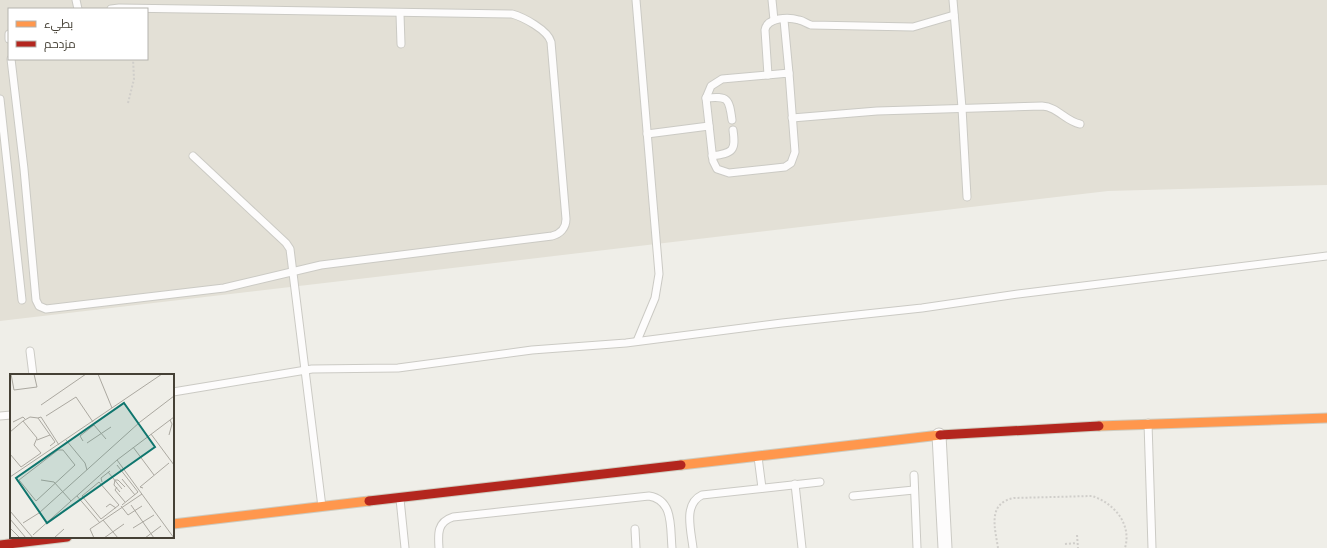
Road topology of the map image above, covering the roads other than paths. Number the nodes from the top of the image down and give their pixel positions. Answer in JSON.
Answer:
{"nodes":[{"id":1,"x":636,"y":0,"type":"edge"},
{"id":2,"x":772,"y":0,"type":"edge"},
{"id":3,"x":953,"y":0,"type":"edge"},
{"id":4,"x":148,"y":9,"type":"edge"},
{"id":5,"x":400,"y":14,"type":"junction"},
{"id":6,"x":954,"y":15,"type":"junction"},
{"id":7,"x":774,"y":20,"type":"junction"},
{"id":8,"x":784,"y":20,"type":"junction"},
{"id":9,"x":401,"y":44,"type":"dead end"},
{"id":10,"x":11,"y":60,"type":"edge"},
{"id":11,"x":789,"y":73,"type":"junction"},
{"id":12,"x":768,"y":75,"type":"junction"},
{"id":13,"x":706,"y":98,"type":"junction"},
{"id":14,"x":0,"y":99,"type":"edge"},
{"id":15,"x":962,"y":108,"type":"junction"},
{"id":16,"x":792,"y":118,"type":"junction"},
{"id":17,"x":732,"y":120,"type":"dead end"},
{"id":18,"x":1080,"y":124,"type":"dead end"},
{"id":19,"x":709,"y":126,"type":"junction"},
{"id":20,"x":733,"y":130,"type":"dead end"},
{"id":21,"x":647,"y":134,"type":"junction"},
{"id":22,"x":193,"y":156,"type":"dead end"},
{"id":23,"x":712,"y":156,"type":"junction"},
{"id":24,"x":967,"y":197,"type":"dead end"},
{"id":25,"x":1327,"y":256,"type":"edge"},
{"id":26,"x":293,"y":272,"type":"junction"},
{"id":27,"x":22,"y":300,"type":"dead end"},
{"id":28,"x":637,"y":341,"type":"junction"},
{"id":29,"x":30,"y":351,"type":"dead end"},
{"id":30,"x":305,"y":370,"type":"junction"},
{"id":31,"x":33,"y":374,"type":"edge"},
{"id":32,"x":174,"y":392,"type":"edge"},
{"id":33,"x":10,"y":415,"type":"edge"},
{"id":34,"x":0,"y":416,"type":"edge"},
{"id":35,"x":1327,"y":418,"type":"edge"},
{"id":36,"x":1148,"y":423,"type":"junction"},
{"id":37,"x":939,"y":435,"type":"junction"},
{"id":38,"x":758,"y":455,"type":"junction"},
{"id":39,"x":914,"y":475,"type":"dead end"},
{"id":40,"x":820,"y":482,"type":"dead end"},
{"id":41,"x":795,"y":484,"type":"junction"},
{"id":42,"x":762,"y":488,"type":"junction"},
{"id":43,"x":914,"y":490,"type":"junction"},
{"id":44,"x":853,"y":496,"type":"dead end"},
{"id":45,"x":400,"y":498,"type":"junction"},
{"id":46,"x":322,"y":507,"type":"junction"},
{"id":47,"x":174,"y":524,"type":"edge"},
{"id":48,"x":635,"y":529,"type":"dead end"},
{"id":49,"x":59,"y":538,"type":"edge"},
{"id":50,"x":0,"y":545,"type":"edge"},
{"id":51,"x":405,"y":548,"type":"edge"},
{"id":52,"x":439,"y":548,"type":"edge"},
{"id":53,"x":636,"y":548,"type":"edge"},
{"id":54,"x":672,"y":548,"type":"edge"},
{"id":55,"x":693,"y":548,"type":"edge"},
{"id":56,"x":802,"y":548,"type":"edge"},
{"id":57,"x":916,"y":548,"type":"edge"},
{"id":58,"x":945,"y":548,"type":"edge"},
{"id":59,"x":1152,"y":548,"type":"edge"}],
"edges":[{"from":1,"to":21,"type":"lane"},
{"from":2,"to":7,"type":"lane"},
{"from":3,"to":6,"type":"lane"},
{"from":4,"to":5,"type":"lane"},
{"from":5,"to":9,"type":"lane"},
{"from":5,"to":26,"type":"lane"},
{"from":6,"to":8,"type":"lane"},
{"from":6,"to":15,"type":"lane"},
{"from":7,"to":8,"type":"lane"},
{"from":7,"to":12,"type":"lane"},
{"from":8,"to":11,"type":"lane"},
{"from":10,"to":26,"type":"lane"},
{"from":11,"to":12,"type":"lane"},
{"from":11,"to":16,"type":"lane"},
{"from":12,"to":13,"type":"lane"},
{"from":13,"to":17,"type":"lane"},
{"from":13,"to":19,"type":"lane"},
{"from":14,"to":27,"type":"lane"},
{"from":15,"to":16,"type":"lane"},
{"from":15,"to":18,"type":"lane"},
{"from":15,"to":24,"type":"lane"},
{"from":16,"to":23,"type":"lane"},
{"from":19,"to":21,"type":"lane"},
{"from":19,"to":23,"type":"lane"},
{"from":20,"to":23,"type":"lane"},
{"from":21,"to":28,"type":"lane"},
{"from":22,"to":26,"type":"lane"},
{"from":25,"to":28,"type":"lane"},
{"from":26,"to":30,"type":"lane"},
{"from":28,"to":30,"type":"lane"},
{"from":29,"to":31,"type":"lane"},
{"from":30,"to":32,"type":"lane"},
{"from":30,"to":46,"type":"lane"},
{"from":33,"to":34,"type":"lane"},
{"from":35,"to":36,"type":"street"},
{"from":36,"to":37,"type":"street"},
{"from":36,"to":59,"type":"lane"},
{"from":37,"to":38,"type":"street"},
{"from":37,"to":58,"type":"street"},
{"from":38,"to":42,"type":"lane"},
{"from":38,"to":45,"type":"street"},
{"from":39,"to":43,"type":"lane"},
{"from":40,"to":41,"type":"lane"},
{"from":41,"to":42,"type":"lane"},
{"from":41,"to":56,"type":"lane"},
{"from":42,"to":55,"type":"lane"},
{"from":43,"to":44,"type":"lane"},
{"from":43,"to":57,"type":"lane"},
{"from":45,"to":46,"type":"street"},
{"from":45,"to":51,"type":"lane"},
{"from":46,"to":47,"type":"street"},
{"from":48,"to":53,"type":"lane"},
{"from":49,"to":50,"type":"street"},
{"from":52,"to":54,"type":"lane"}]}
